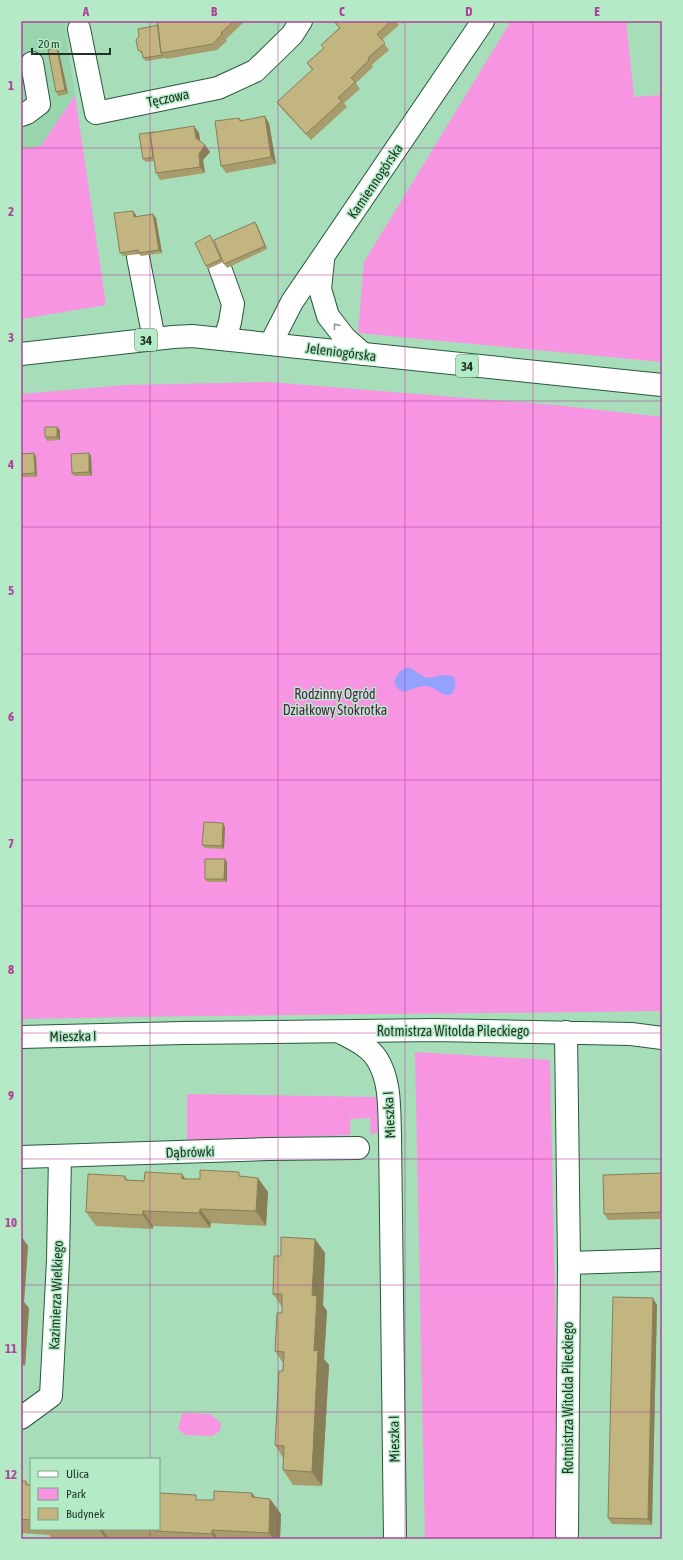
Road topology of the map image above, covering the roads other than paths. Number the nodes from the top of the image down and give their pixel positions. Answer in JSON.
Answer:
{"nodes":[{"id":1,"x":301,"y":21,"type":"edge"},
{"id":2,"x":480,"y":22,"type":"edge"},
{"id":3,"x":79,"y":29,"type":"dead end"},
{"id":4,"x":32,"y":63,"type":"dead end"},
{"id":5,"x":21,"y":115,"type":"edge"},
{"id":6,"x":324,"y":256,"type":"junction"},
{"id":7,"x":138,"y":257,"type":"edge"},
{"id":8,"x":219,"y":265,"type":"edge"},
{"id":9,"x":154,"y":339,"type":"junction"},
{"id":10,"x":225,"y":339,"type":"junction"},
{"id":11,"x":271,"y":344,"type":"junction"},
{"id":12,"x":21,"y":354,"type":"edge"},
{"id":13,"x":363,"y":354,"type":"junction"},
{"id":14,"x":662,"y":385,"type":"edge"},
{"id":15,"x":340,"y":1032,"type":"junction"},
{"id":16,"x":566,"y":1032,"type":"junction"},
{"id":17,"x":21,"y":1038,"type":"edge"},
{"id":18,"x":662,"y":1038,"type":"edge"},
{"id":19,"x":358,"y":1148,"type":"dead end"},
{"id":20,"x":60,"y":1156,"type":"junction"},
{"id":21,"x":21,"y":1157,"type":"edge"},
{"id":22,"x":662,"y":1260,"type":"edge"},
{"id":23,"x":569,"y":1263,"type":"junction"},
{"id":24,"x":21,"y":1418,"type":"edge"},
{"id":25,"x":567,"y":1534,"type":"dead end"},
{"id":26,"x":395,"y":1539,"type":"edge"}],
"edges":[{"from":1,"to":3,"type":"street","name":"Tęczowa"},
{"from":2,"to":6,"type":"street","name":"Kamiennogórska"},
{"from":4,"to":5,"type":"street"},
{"from":6,"to":11,"type":"street","name":"Kamiennogórska"},
{"from":13,"to":6,"type":"street","one_way":true},
{"from":7,"to":9,"type":"street"},
{"from":8,"to":10,"type":"street"},
{"from":9,"to":10,"type":"street","name":"Jeleniogórska","number":"34"},
{"from":9,"to":12,"type":"street","name":"Jeleniogórska","number":"34"},
{"from":10,"to":11,"type":"street","name":"Jeleniogórska","number":"34"},
{"from":11,"to":13,"type":"street","name":"Jeleniogórska","number":"34"},
{"from":13,"to":14,"type":"street","name":"Jeleniogórska","number":"34"},
{"from":15,"to":16,"type":"street","name":"Rotmistrza Witolda Pileckiego"},
{"from":15,"to":17,"type":"street","name":"Mieszka I"},
{"from":15,"to":26,"type":"street","name":"Mieszka I"},
{"from":16,"to":18,"type":"street","name":"Rotmistrza Witolda Pileckiego"},
{"from":16,"to":23,"type":"street","name":"Rotmistrza Witolda Pileckiego"},
{"from":19,"to":20,"type":"street","name":"Dąbrówki"},
{"from":20,"to":21,"type":"street","name":"Dąbrówki"},
{"from":20,"to":24,"type":"street","name":"Kazimierza Wielkiego"},
{"from":22,"to":23,"type":"street"},
{"from":23,"to":25,"type":"street","name":"Rotmistrza Witolda Pileckiego"}]}
